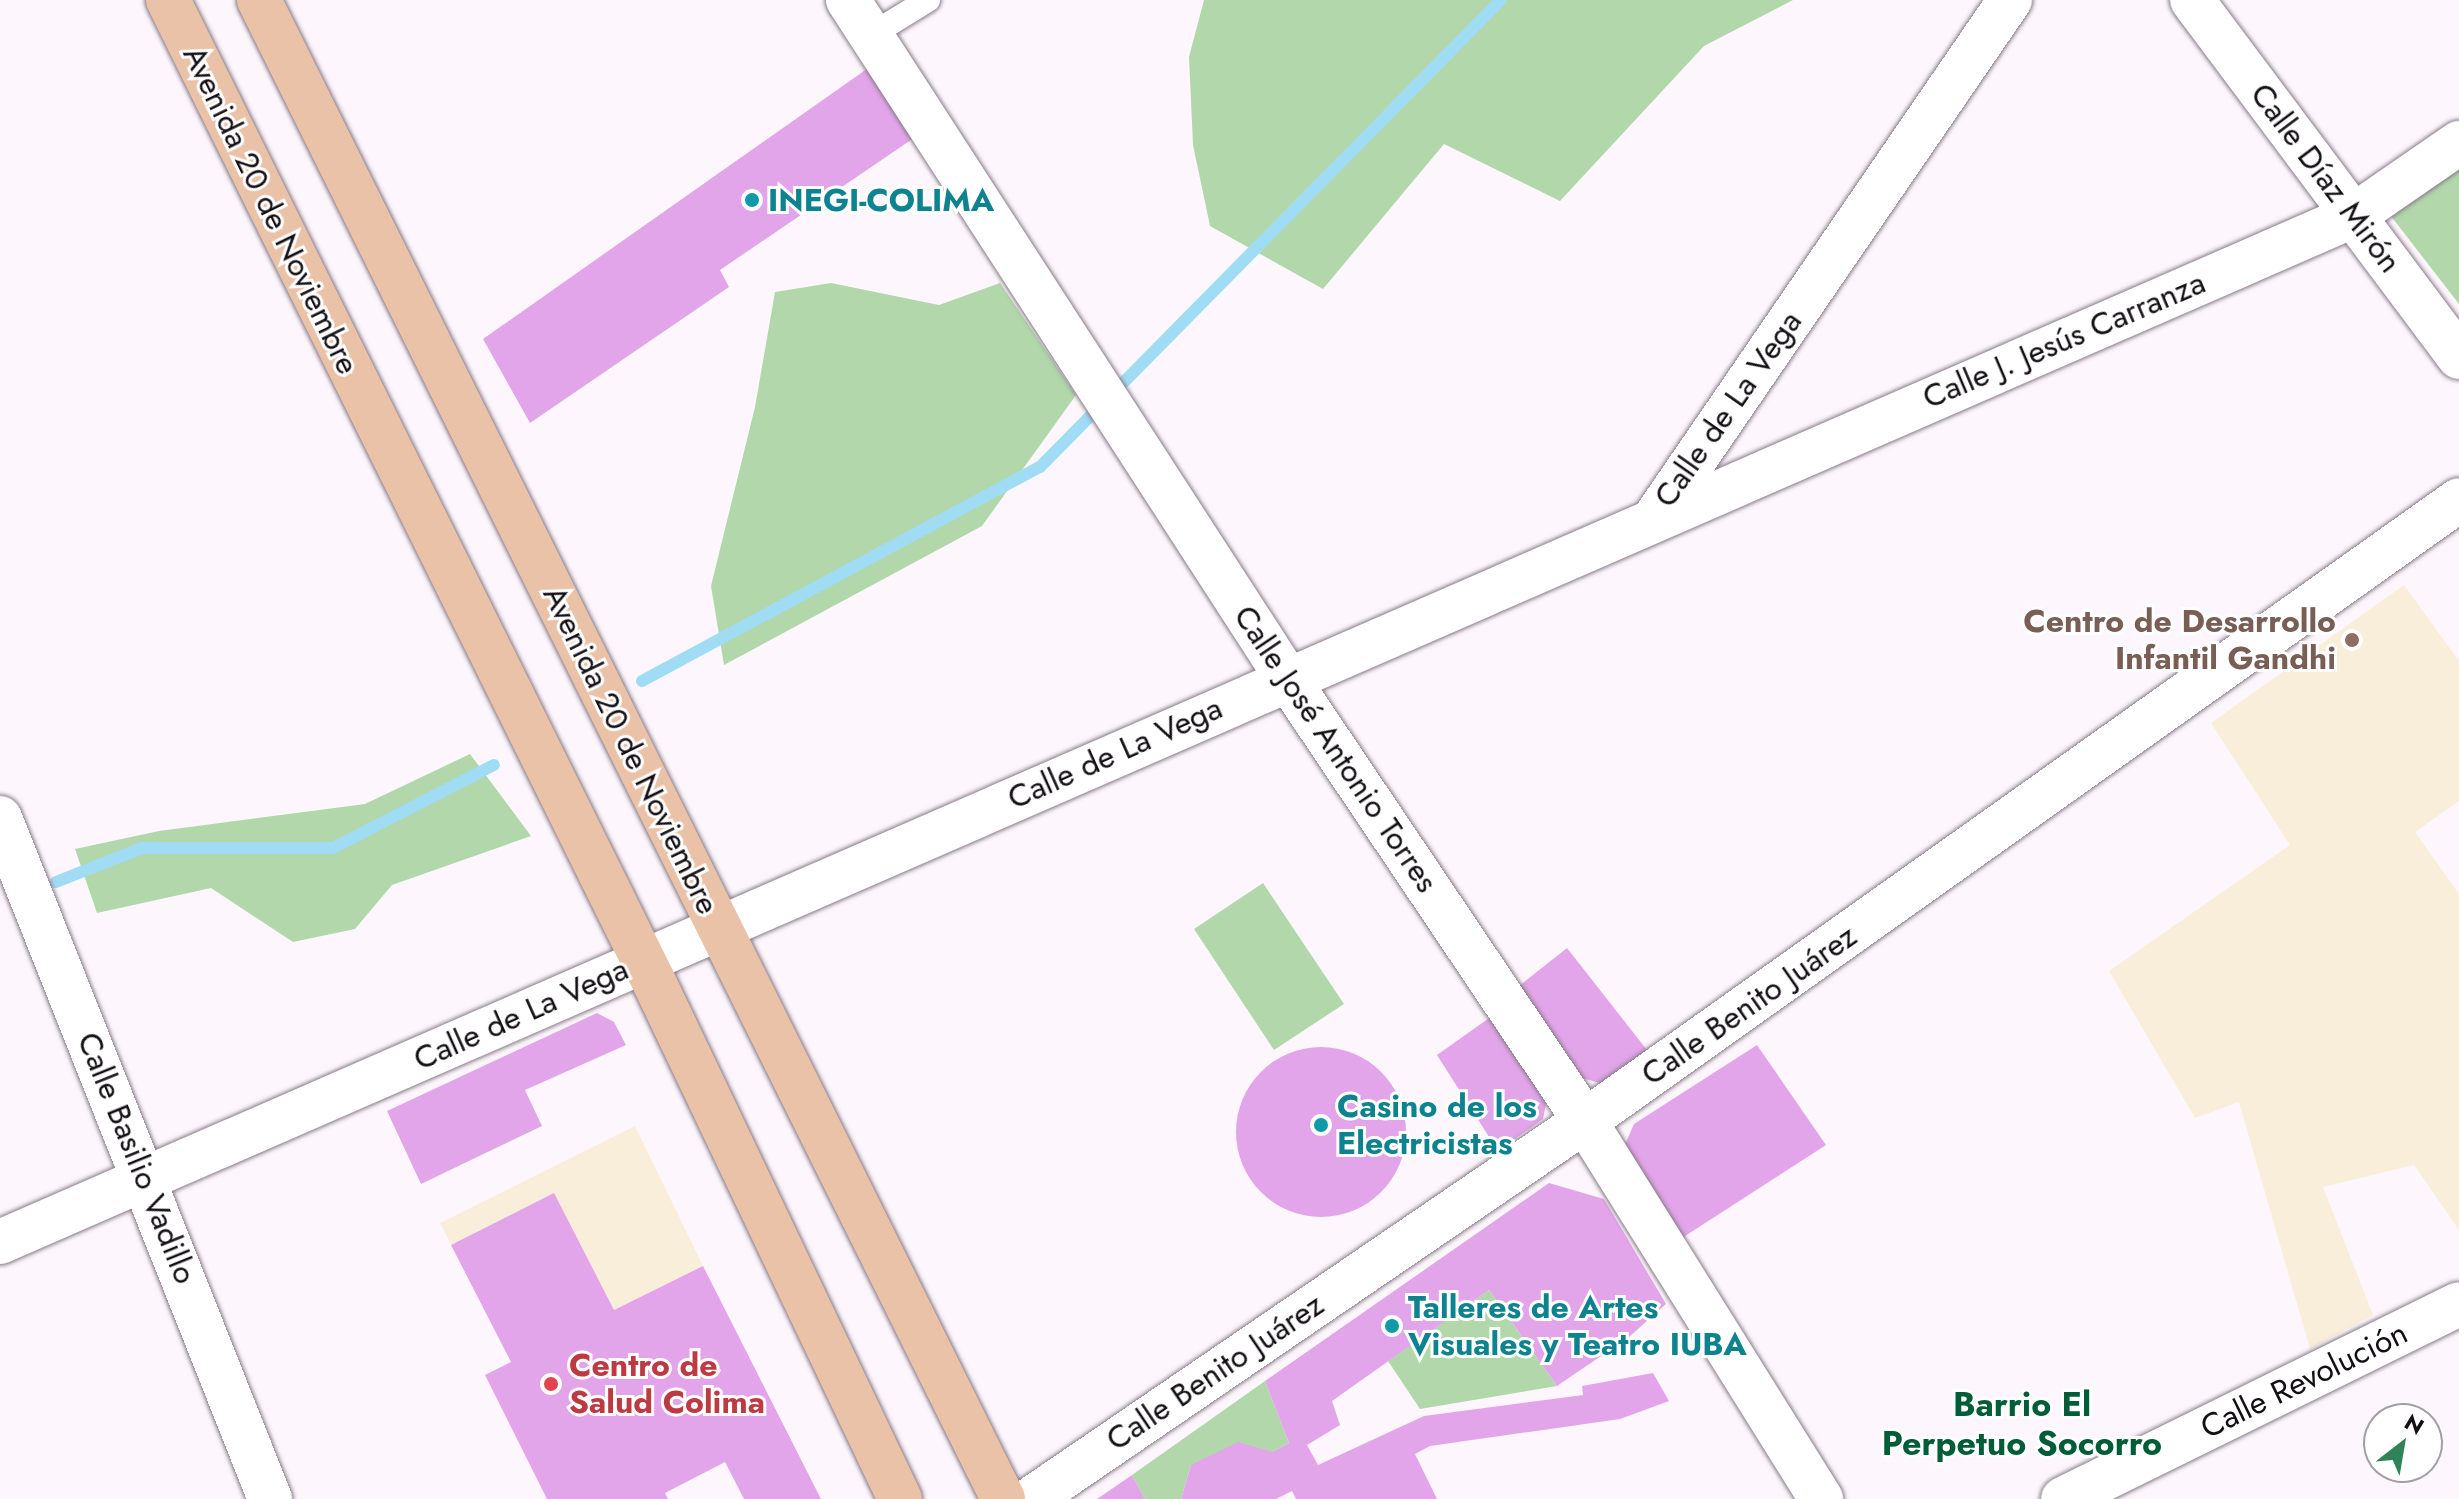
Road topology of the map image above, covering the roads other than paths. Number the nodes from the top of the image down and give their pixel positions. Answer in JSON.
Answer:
{"nodes":[{"id":1,"x":168,"y":0,"type":"edge"},
{"id":2,"x":259,"y":0,"type":"edge"},
{"id":3,"x":928,"y":0,"type":"edge"},
{"id":4,"x":2010,"y":0,"type":"edge"},
{"id":5,"x":2192,"y":0,"type":"edge"},
{"id":6,"x":860,"y":18,"type":"edge"},
{"id":7,"x":2459,"y":143,"type":"edge"},
{"id":8,"x":2353,"y":216,"type":"junction"},
{"id":9,"x":2459,"y":357,"type":"edge"},
{"id":10,"x":2459,"y":500,"type":"edge"},
{"id":11,"x":1656,"y":516,"type":"junction"},
{"id":12,"x":1287,"y":678,"type":"junction"},
{"id":13,"x":0,"y":818,"type":"edge"},
{"id":14,"x":719,"y":927,"type":"junction"},
{"id":15,"x":643,"y":960,"type":"junction"},
{"id":16,"x":1585,"y":1121,"type":"junction"},
{"id":17,"x":146,"y":1178,"type":"junction"},
{"id":18,"x":0,"y":1242,"type":"edge"},
{"id":19,"x":2459,"y":1304,"type":"edge"},
{"id":20,"x":270,"y":1499,"type":"edge"},
{"id":21,"x":900,"y":1499,"type":"edge"},
{"id":22,"x":1003,"y":1499,"type":"edge"},
{"id":23,"x":1031,"y":1499,"type":"edge"},
{"id":24,"x":1821,"y":1499,"type":"edge"},
{"id":25,"x":2063,"y":1499,"type":"edge"}],
"edges":[{"from":1,"to":15,"type":"main road","name":"Avenida 20 de Noviembre"},
{"from":2,"to":14,"type":"main road","name":"Avenida 20 de Noviembre"},
{"from":3,"to":6,"type":"lane"},
{"from":4,"to":11,"type":"street","name":"Calle de La Vega"},
{"from":5,"to":8,"type":"street","name":"Calle Díaz Mirón"},
{"from":6,"to":12,"type":"street","name":"Calle José Antonio Torres"},
{"from":7,"to":8,"type":"street","name":"Calle J. Jesús Carranza"},
{"from":8,"to":9,"type":"street","name":"Calle Díaz Mirón"},
{"from":8,"to":11,"type":"street","name":"Calle J. Jesús Carranza"},
{"from":10,"to":16,"type":"street","name":"Calle Benito Juárez"},
{"from":11,"to":12,"type":"street","name":"Calle de La Vega"},
{"from":12,"to":14,"type":"street","name":"Calle de La Vega"},
{"from":12,"to":16,"type":"street","name":"Calle José Antonio Torres"},
{"from":13,"to":17,"type":"street","name":"Calle Basilio Vadillo"},
{"from":14,"to":15,"type":"street","name":"Calle de La Vega"},
{"from":14,"to":22,"type":"main road","name":"Avenida 20 de Noviembre"},
{"from":15,"to":17,"type":"street","name":"Calle de La Vega"},
{"from":15,"to":21,"type":"main road","name":"Avenida 20 de Noviembre"},
{"from":16,"to":23,"type":"street","name":"Calle Benito Juárez"},
{"from":16,"to":24,"type":"street","name":"Calle José Antonio Torres"},
{"from":17,"to":18,"type":"street","name":"Calle de La Vega"},
{"from":17,"to":20,"type":"street","name":"Calle Basilio Vadillo"},
{"from":19,"to":25,"type":"street","name":"Calle Revolución"}]}
